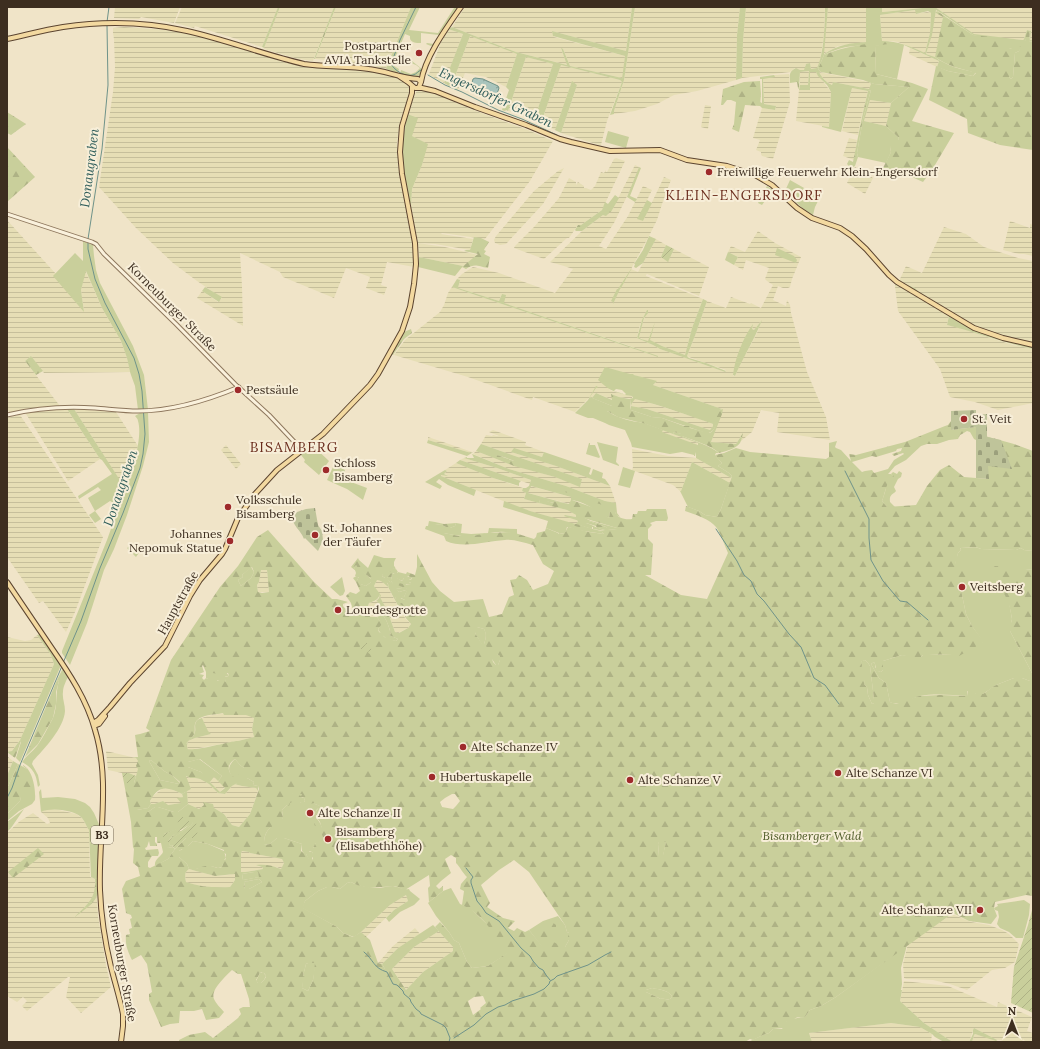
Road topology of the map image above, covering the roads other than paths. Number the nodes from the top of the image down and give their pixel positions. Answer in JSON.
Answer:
{"nodes":[{"id":1,"x":461,"y":7,"type":"edge"},
{"id":2,"x":7,"y":39,"type":"edge"},
{"id":3,"x":424,"y":70,"type":"junction"},
{"id":4,"x":399,"y":76,"type":"junction"},
{"id":5,"x":415,"y":79,"type":"junction"},
{"id":6,"x":412,"y":85,"type":"junction"},
{"id":7,"x":420,"y":85,"type":"junction"},
{"id":8,"x":409,"y":102,"type":"junction"},
{"id":9,"x":7,"y":214,"type":"edge"},
{"id":10,"x":1033,"y":345,"type":"edge"},
{"id":11,"x":239,"y":387,"type":"junction"},
{"id":12,"x":7,"y":416,"type":"edge"},
{"id":13,"x":302,"y":450,"type":"junction"},
{"id":14,"x":7,"y":582,"type":"edge"},
{"id":15,"x":94,"y":725,"type":"junction"},
{"id":16,"x":122,"y":1042,"type":"edge"}],
"edges":[{"from":1,"to":3,"type":"main road"},
{"from":2,"to":4,"type":"main road"},
{"from":3,"to":5,"type":"main road"},
{"from":3,"to":7,"type":"main road"},
{"from":4,"to":5,"type":"main road"},
{"from":4,"to":6,"type":"main road"},
{"from":5,"to":6,"type":"main road"},
{"from":5,"to":7,"type":"main road"},
{"from":6,"to":7,"type":"main road"},
{"from":6,"to":8,"type":"main road"},
{"from":7,"to":8,"type":"main road"},
{"from":7,"to":10,"type":"main road"},
{"from":8,"to":13,"type":"main road","name":"Hauptstraße"},
{"from":9,"to":11,"type":"street","name":"Korneuburger Straße"},
{"from":11,"to":12,"type":"street"},
{"from":11,"to":13,"type":"street","name":"Korneuburger Straße"},
{"from":13,"to":15,"type":"main road","name":"Hauptstraße"},
{"from":14,"to":15,"type":"main road","name":"Korneuburger Straße","number":"B3"},
{"from":15,"to":16,"type":"main road","name":"Korneuburger Straße","number":"B3"}]}
